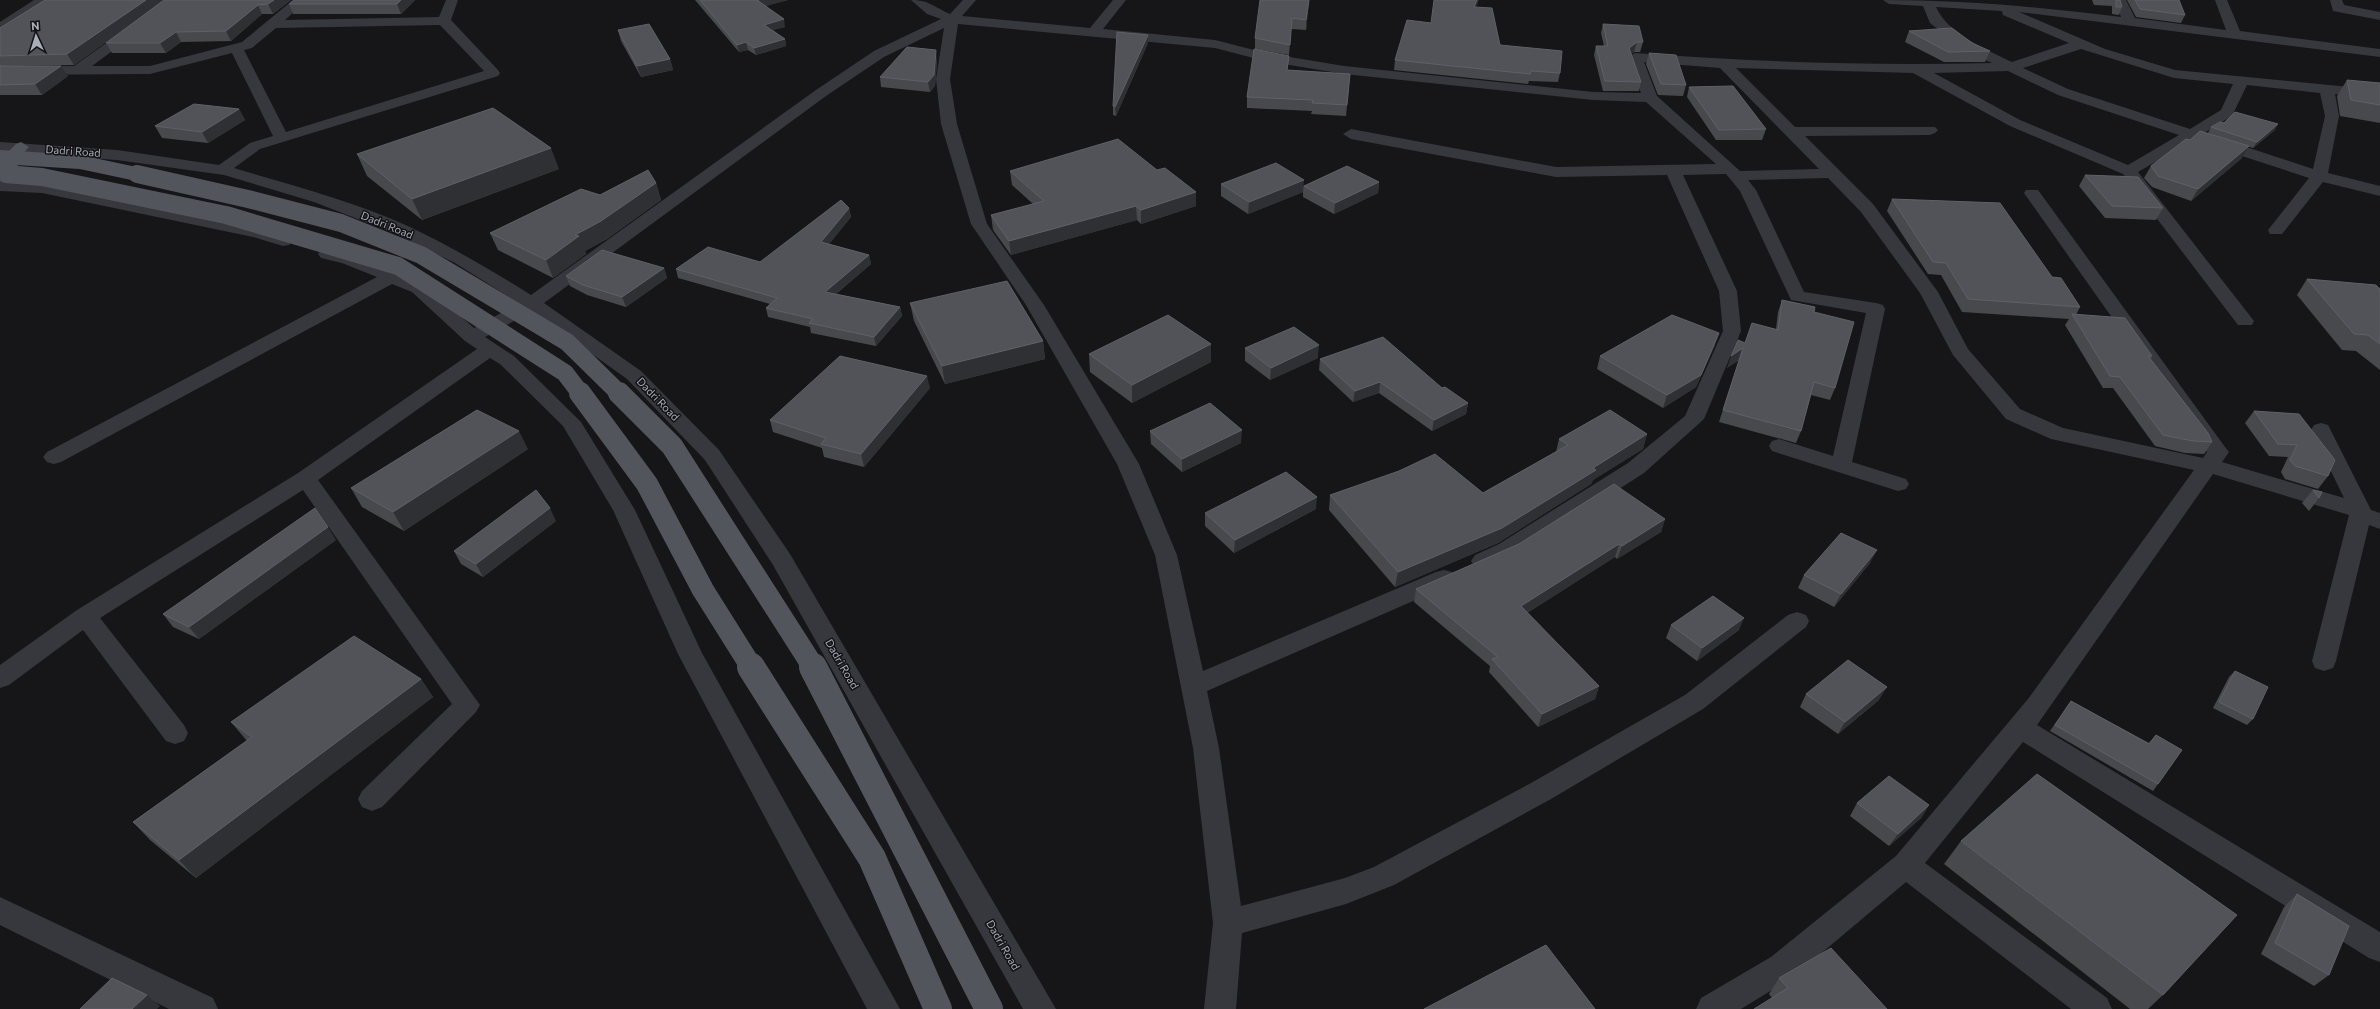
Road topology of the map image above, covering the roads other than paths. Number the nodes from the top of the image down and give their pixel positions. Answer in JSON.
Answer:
{"nodes":[{"id":1,"x":43,"y":0,"type":"edge"},
{"id":2,"x":175,"y":0,"type":"edge"},
{"id":3,"x":301,"y":0,"type":"edge"},
{"id":4,"x":452,"y":0,"type":"edge"},
{"id":5,"x":918,"y":0,"type":"edge"},
{"id":6,"x":970,"y":0,"type":"edge"},
{"id":7,"x":1120,"y":0,"type":"edge"},
{"id":8,"x":1889,"y":0,"type":"edge"},
{"id":9,"x":2120,"y":0,"type":"edge"},
{"id":10,"x":2221,"y":0,"type":"edge"},
{"id":11,"x":2336,"y":0,"type":"edge"},
{"id":12,"x":1928,"y":2,"type":"junction"},
{"id":13,"x":1996,"y":7,"type":"junction"},
{"id":14,"x":2380,"y":16,"type":"edge"},
{"id":15,"x":952,"y":19,"type":"junction"},
{"id":16,"x":444,"y":21,"type":"junction"},
{"id":17,"x":2130,"y":21,"type":"junction"},
{"id":18,"x":272,"y":24,"type":"junction"},
{"id":19,"x":0,"y":28,"type":"edge"},
{"id":20,"x":1093,"y":33,"type":"junction"},
{"id":21,"x":2234,"y":34,"type":"junction"},
{"id":22,"x":2081,"y":44,"type":"junction"},
{"id":23,"x":236,"y":48,"type":"junction"},
{"id":24,"x":2380,"y":52,"type":"edge"},
{"id":25,"x":1724,"y":64,"type":"junction"},
{"id":26,"x":2011,"y":67,"type":"junction"},
{"id":27,"x":1916,"y":69,"type":"junction"},
{"id":28,"x":78,"y":70,"type":"junction"},
{"id":29,"x":0,"y":71,"type":"edge"},
{"id":30,"x":2242,"y":81,"type":"junction"},
{"id":31,"x":2327,"y":89,"type":"junction"},
{"id":32,"x":2380,"y":94,"type":"edge"},
{"id":33,"x":1650,"y":98,"type":"junction"},
{"id":34,"x":1930,"y":130,"type":"dead end"},
{"id":35,"x":1791,"y":132,"type":"junction"},
{"id":36,"x":1351,"y":134,"type":"dead end"},
{"id":37,"x":2190,"y":134,"type":"junction"},
{"id":38,"x":282,"y":138,"type":"junction"},
{"id":39,"x":10,"y":147,"type":"edge"},
{"id":40,"x":0,"y":157,"type":"edge"},
{"id":41,"x":0,"y":170,"type":"edge"},
{"id":42,"x":1673,"y":170,"type":"junction"},
{"id":43,"x":226,"y":171,"type":"junction"},
{"id":44,"x":2129,"y":171,"type":"junction"},
{"id":45,"x":1734,"y":173,"type":"junction"},
{"id":46,"x":1832,"y":173,"type":"junction"},
{"id":47,"x":0,"y":174,"type":"edge"},
{"id":48,"x":2319,"y":176,"type":"junction"},
{"id":49,"x":0,"y":186,"type":"edge"},
{"id":50,"x":2380,"y":191,"type":"edge"},
{"id":51,"x":2032,"y":193,"type":"dead end"},
{"id":52,"x":2276,"y":230,"type":"dead end"},
{"id":53,"x":391,"y":277,"type":"junction"},
{"id":54,"x":531,"y":304,"type":"junction"},
{"id":55,"x":2245,"y":321,"type":"dead end"},
{"id":56,"x":472,"y":337,"type":"junction"},
{"id":57,"x":490,"y":349,"type":"junction"},
{"id":58,"x":2321,"y":430,"type":"dead end"},
{"id":59,"x":1779,"y":446,"type":"dead end"},
{"id":60,"x":54,"y":458,"type":"dead end"},
{"id":61,"x":1841,"y":466,"type":"junction"},
{"id":62,"x":2210,"y":466,"type":"junction"},
{"id":63,"x":306,"y":478,"type":"junction"},
{"id":64,"x":1898,"y":484,"type":"dead end"},
{"id":65,"x":2367,"y":516,"type":"edge"},
{"id":66,"x":85,"y":616,"type":"junction"},
{"id":67,"x":1797,"y":620,"type":"dead end"},
{"id":68,"x":2324,"y":661,"type":"dead end"},
{"id":69,"x":0,"y":678,"type":"edge"},
{"id":70,"x":1194,"y":686,"type":"junction"},
{"id":71,"x":2019,"y":727,"type":"junction"},
{"id":72,"x":175,"y":734,"type":"dead end"},
{"id":73,"x":372,"y":799,"type":"dead end"},
{"id":74,"x":1906,"y":865,"type":"junction"},
{"id":75,"x":0,"y":910,"type":"edge"},
{"id":76,"x":1228,"y":923,"type":"junction"},
{"id":77,"x":2380,"y":948,"type":"edge"},
{"id":78,"x":202,"y":1009,"type":"edge"},
{"id":79,"x":884,"y":1009,"type":"edge"},
{"id":80,"x":938,"y":1009,"type":"edge"},
{"id":81,"x":989,"y":1009,"type":"edge"},
{"id":82,"x":1040,"y":1009,"type":"edge"},
{"id":83,"x":1220,"y":1009,"type":"edge"},
{"id":84,"x":1712,"y":1009,"type":"edge"},
{"id":85,"x":2096,"y":1009,"type":"edge"}],
"edges":[{"from":1,"to":19,"type":"street"},
{"from":2,"to":28,"type":"street"},
{"from":3,"to":18,"type":"street"},
{"from":4,"to":16,"type":"street"},
{"from":5,"to":15,"type":"street"},
{"from":6,"to":15,"type":"street"},
{"from":7,"to":20,"type":"street"},
{"from":8,"to":12,"type":"street"},
{"from":9,"to":17,"type":"street"},
{"from":10,"to":21,"type":"street"},
{"from":11,"to":14,"type":"street"},
{"from":12,"to":13,"type":"street"},
{"from":12,"to":26,"type":"street"},
{"from":13,"to":17,"type":"street"},
{"from":13,"to":22,"type":"street"},
{"from":15,"to":20,"type":"street"},
{"from":15,"to":54,"type":"street"},
{"from":15,"to":70,"type":"street"},
{"from":16,"to":18,"type":"street"},
{"from":16,"to":38,"type":"street"},
{"from":17,"to":21,"type":"street"},
{"from":18,"to":23,"type":"street"},
{"from":20,"to":33,"type":"street"},
{"from":21,"to":24,"type":"street"},
{"from":22,"to":26,"type":"street"},
{"from":22,"to":30,"type":"street"},
{"from":23,"to":28,"type":"street"},
{"from":23,"to":38,"type":"street"},
{"from":25,"to":27,"type":"street"},
{"from":25,"to":33,"type":"street"},
{"from":25,"to":35,"type":"street"},
{"from":26,"to":27,"type":"street"},
{"from":26,"to":37,"type":"street"},
{"from":27,"to":44,"type":"street"},
{"from":28,"to":29,"type":"street"},
{"from":30,"to":31,"type":"street"},
{"from":30,"to":37,"type":"street"},
{"from":31,"to":32,"type":"street"},
{"from":31,"to":48,"type":"street"},
{"from":33,"to":45,"type":"street"},
{"from":34,"to":35,"type":"street"},
{"from":35,"to":46,"type":"street"},
{"from":36,"to":42,"type":"street"},
{"from":37,"to":44,"type":"street"},
{"from":37,"to":48,"type":"street"},
{"from":38,"to":43,"type":"street"},
{"from":39,"to":41,"type":"main road"},
{"from":39,"to":43,"type":"street","name":"Dadri Road"},
{"from":40,"to":81,"type":"main road","bridge":true},
{"from":42,"to":45,"type":"street"},
{"from":42,"to":70,"type":"street"},
{"from":43,"to":54,"type":"street","name":"Dadri Road"},
{"from":44,"to":55,"type":"street"},
{"from":45,"to":46,"type":"street"},
{"from":45,"to":61,"type":"street"},
{"from":46,"to":62,"type":"street"},
{"from":47,"to":80,"type":"main road","bridge":true},
{"from":48,"to":50,"type":"street"},
{"from":48,"to":52,"type":"street"},
{"from":49,"to":53,"type":"street"},
{"from":51,"to":62,"type":"street"},
{"from":53,"to":56,"type":"street"},
{"from":53,"to":60,"type":"street"},
{"from":54,"to":56,"type":"street"},
{"from":54,"to":82,"type":"street","name":"Dadri Road"},
{"from":56,"to":57,"type":"street"},
{"from":57,"to":63,"type":"street"},
{"from":57,"to":79,"type":"street"},
{"from":58,"to":65,"type":"street"},
{"from":59,"to":61,"type":"street"},
{"from":61,"to":64,"type":"street"},
{"from":62,"to":65,"type":"street"},
{"from":62,"to":71,"type":"street"},
{"from":63,"to":66,"type":"street"},
{"from":63,"to":73,"type":"street"},
{"from":65,"to":68,"type":"street"},
{"from":66,"to":69,"type":"street"},
{"from":66,"to":72,"type":"street"},
{"from":67,"to":76,"type":"street"},
{"from":70,"to":76,"type":"street"},
{"from":71,"to":74,"type":"street"},
{"from":71,"to":77,"type":"street"},
{"from":74,"to":84,"type":"street"},
{"from":74,"to":85,"type":"street"},
{"from":75,"to":78,"type":"street"},
{"from":76,"to":83,"type":"street"}]}
